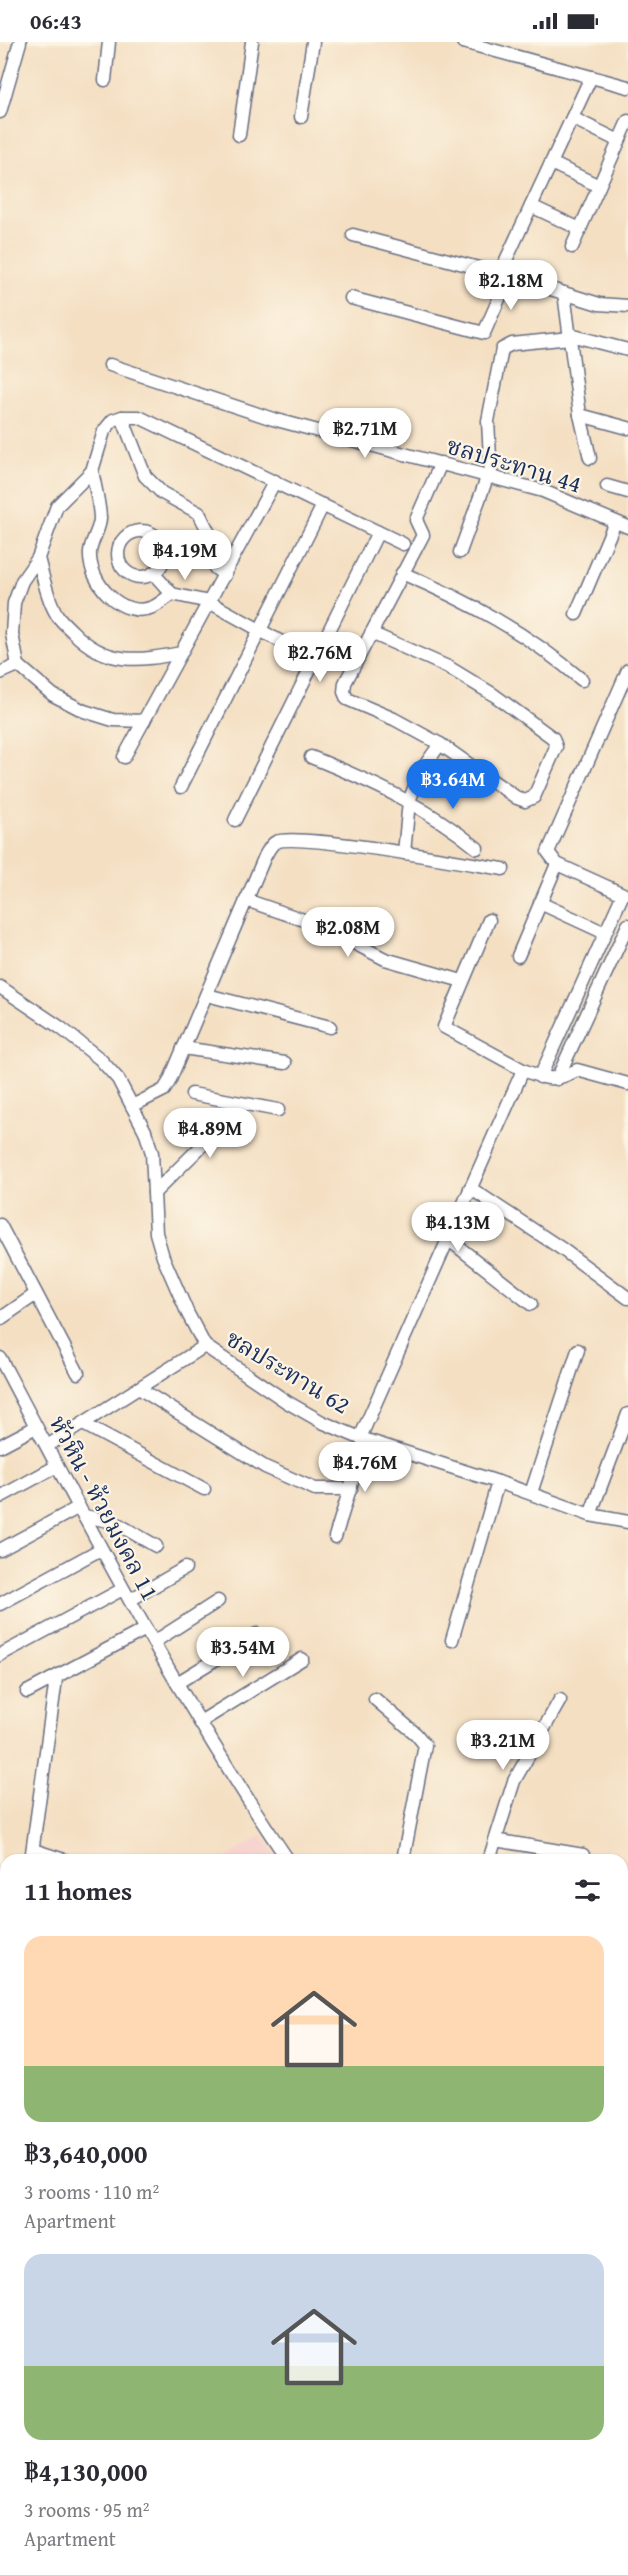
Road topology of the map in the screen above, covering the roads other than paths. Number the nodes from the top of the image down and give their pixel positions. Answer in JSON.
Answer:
{"nodes":[{"id":1,"x":20,"y":42,"type":"edge"},
{"id":2,"x":109,"y":42,"type":"edge"},
{"id":3,"x":252,"y":42,"type":"edge"},
{"id":4,"x":314,"y":42,"type":"edge"},
{"id":5,"x":463,"y":42,"type":"edge"},
{"id":6,"x":485,"y":45,"type":"edge"},
{"id":7,"x":591,"y":77,"type":"junction"},
{"id":8,"x":105,"y":80,"type":"dead end"},
{"id":9,"x":628,"y":87,"type":"edge"},
{"id":10,"x":0,"y":112,"type":"edge"},
{"id":11,"x":301,"y":117,"type":"dead end"},
{"id":12,"x":572,"y":118,"type":"junction"},
{"id":13,"x":628,"y":121,"type":"edge"},
{"id":14,"x":239,"y":135,"type":"dead end"},
{"id":15,"x":619,"y":141,"type":"junction"},
{"id":16,"x":551,"y":163,"type":"junction"},
{"id":17,"x":599,"y":186,"type":"junction"},
{"id":18,"x":531,"y":206,"type":"junction"},
{"id":19,"x":580,"y":229,"type":"junction"},
{"id":20,"x":354,"y":235,"type":"dead end"},
{"id":21,"x":572,"y":247,"type":"dead end"},
{"id":22,"x":505,"y":275,"type":"junction"},
{"id":23,"x":564,"y":293,"type":"junction"},
{"id":24,"x":351,"y":298,"type":"dead end"},
{"id":25,"x":628,"y":306,"type":"edge"},
{"id":26,"x":570,"y":336,"type":"junction"},
{"id":27,"x":628,"y":350,"type":"edge"},
{"id":28,"x":110,"y":365,"type":"dead end"},
{"id":29,"x":580,"y":415,"type":"junction"},
{"id":30,"x":122,"y":417,"type":"junction"},
{"id":31,"x":628,"y":428,"type":"edge"},
{"id":32,"x":590,"y":458,"type":"dead end"},
{"id":33,"x":441,"y":463,"type":"junction"},
{"id":34,"x":92,"y":471,"type":"junction"},
{"id":35,"x":489,"y":476,"type":"junction"},
{"id":36,"x":275,"y":481,"type":"junction"},
{"id":37,"x":607,"y":486,"type":"dead end"},
{"id":38,"x":628,"y":492,"type":"edge"},
{"id":39,"x":323,"y":505,"type":"junction"},
{"id":40,"x":615,"y":522,"type":"junction"},
{"id":41,"x":628,"y":527,"type":"edge"},
{"id":42,"x":378,"y":532,"type":"junction"},
{"id":43,"x":403,"y":544,"type":"dead end"},
{"id":44,"x":460,"y":552,"type":"dead end"},
{"id":45,"x":38,"y":558,"type":"junction"},
{"id":46,"x":153,"y":573,"type":"dead end"},
{"id":47,"x":402,"y":573,"type":"junction"},
{"id":48,"x":225,"y":575,"type":"junction"},
{"id":49,"x":172,"y":594,"type":"junction"},
{"id":50,"x":209,"y":602,"type":"junction"},
{"id":51,"x":576,"y":614,"type":"dead end"},
{"id":52,"x":261,"y":630,"type":"junction"},
{"id":53,"x":372,"y":633,"type":"junction"},
{"id":54,"x":181,"y":653,"type":"junction"},
{"id":55,"x":314,"y":660,"type":"junction"},
{"id":56,"x":18,"y":665,"type":"junction"},
{"id":57,"x":628,"y":670,"type":"edge"},
{"id":58,"x":0,"y":673,"type":"edge"},
{"id":59,"x":582,"y":680,"type":"dead end"},
{"id":60,"x":625,"y":684,"type":"edge"},
{"id":61,"x":144,"y":721,"type":"junction"},
{"id":62,"x":440,"y":744,"type":"junction"},
{"id":63,"x":124,"y":757,"type":"dead end"},
{"id":64,"x":311,"y":757,"type":"dead end"},
{"id":65,"x":181,"y":787,"type":"dead end"},
{"id":66,"x":409,"y":801,"type":"junction"},
{"id":67,"x":235,"y":820,"type":"dead end"},
{"id":68,"x":477,"y":848,"type":"dead end"},
{"id":69,"x":404,"y":853,"type":"junction"},
{"id":70,"x":557,"y":864,"type":"junction"},
{"id":71,"x":503,"y":869,"type":"dead end"},
{"id":72,"x":246,"y":900,"type":"junction"},
{"id":73,"x":540,"y":903,"type":"junction"},
{"id":74,"x":489,"y":920,"type":"dead end"},
{"id":75,"x":628,"y":925,"type":"edge"},
{"id":76,"x":605,"y":933,"type":"junction"},
{"id":77,"x":625,"y":939,"type":"edge"},
{"id":78,"x":518,"y":956,"type":"dead end"},
{"id":79,"x":462,"y":981,"type":"junction"},
{"id":80,"x":0,"y":987,"type":"edge"},
{"id":81,"x":207,"y":995,"type":"junction"},
{"id":82,"x":330,"y":1027,"type":"dead end"},
{"id":83,"x":183,"y":1048,"type":"junction"},
{"id":84,"x":285,"y":1063,"type":"dead end"},
{"id":85,"x":523,"y":1070,"type":"junction"},
{"id":86,"x":540,"y":1077,"type":"junction"},
{"id":87,"x":556,"y":1079,"type":"junction"},
{"id":88,"x":628,"y":1084,"type":"edge"},
{"id":89,"x":192,"y":1094,"type":"dead end"},
{"id":90,"x":244,"y":1104,"type":"junction"},
{"id":91,"x":132,"y":1106,"type":"junction"},
{"id":92,"x":278,"y":1110,"type":"dead end"},
{"id":93,"x":470,"y":1188,"type":"junction"},
{"id":94,"x":154,"y":1193,"type":"junction"},
{"id":95,"x":0,"y":1225,"type":"edge"},
{"id":96,"x":448,"y":1239,"type":"junction"},
{"id":97,"x":36,"y":1293,"type":"junction"},
{"id":98,"x":628,"y":1298,"type":"edge"},
{"id":99,"x":531,"y":1304,"type":"dead end"},
{"id":100,"x":0,"y":1318,"type":"edge"},
{"id":101,"x":205,"y":1346,"type":"junction"},
{"id":102,"x":578,"y":1350,"type":"dead end"},
{"id":103,"x":0,"y":1358,"type":"edge"},
{"id":104,"x":78,"y":1373,"type":"dead end"},
{"id":105,"x":140,"y":1389,"type":"junction"},
{"id":106,"x":628,"y":1414,"type":"edge"},
{"id":107,"x":83,"y":1424,"type":"junction"},
{"id":108,"x":36,"y":1426,"type":"junction"},
{"id":109,"x":363,"y":1439,"type":"junction"},
{"id":110,"x":0,"y":1446,"type":"edge"},
{"id":111,"x":47,"y":1446,"type":"junction"},
{"id":112,"x":57,"y":1466,"type":"junction"},
{"id":113,"x":498,"y":1482,"type":"junction"},
{"id":114,"x":351,"y":1489,"type":"junction"},
{"id":115,"x":204,"y":1490,"type":"dead end"},
{"id":116,"x":531,"y":1493,"type":"junction"},
{"id":117,"x":0,"y":1497,"type":"edge"},
{"id":118,"x":81,"y":1512,"type":"junction"},
{"id":119,"x":590,"y":1515,"type":"junction"},
{"id":120,"x":628,"y":1522,"type":"edge"},
{"id":121,"x":335,"y":1536,"type":"dead end"},
{"id":122,"x":156,"y":1546,"type":"dead end"},
{"id":123,"x":101,"y":1549,"type":"junction"},
{"id":124,"x":0,"y":1550,"type":"edge"},
{"id":125,"x":185,"y":1568,"type":"dead end"},
{"id":126,"x":126,"y":1595,"type":"junction"},
{"id":127,"x":218,"y":1601,"type":"dead end"},
{"id":128,"x":0,"y":1604,"type":"edge"},
{"id":129,"x":146,"y":1629,"type":"junction"},
{"id":130,"x":257,"y":1634,"type":"dead end"},
{"id":131,"x":452,"y":1640,"type":"dead end"},
{"id":132,"x":154,"y":1642,"type":"junction"},
{"id":133,"x":0,"y":1655,"type":"edge"},
{"id":134,"x":302,"y":1659,"type":"dead end"},
{"id":135,"x":56,"y":1679,"type":"junction"},
{"id":136,"x":177,"y":1683,"type":"junction"},
{"id":137,"x":27,"y":1692,"type":"dead end"},
{"id":138,"x":375,"y":1700,"type":"dead end"},
{"id":139,"x":560,"y":1700,"type":"dead end"},
{"id":140,"x":200,"y":1722,"type":"junction"},
{"id":141,"x":495,"y":1840,"type":"junction"},
{"id":142,"x":32,"y":1854,"type":"edge"},
{"id":143,"x":284,"y":1854,"type":"edge"},
{"id":144,"x":404,"y":1854,"type":"edge"},
{"id":145,"x":491,"y":1854,"type":"edge"},
{"id":146,"x":577,"y":1854,"type":"edge"}],
"edges":[{"from":1,"to":10,"type":"street"},
{"from":2,"to":8,"type":"street"},
{"from":3,"to":14,"type":"street"},
{"from":4,"to":11,"type":"street"},
{"from":5,"to":6,"type":"street"},
{"from":6,"to":7,"type":"street"},
{"from":7,"to":9,"type":"street"},
{"from":7,"to":12,"type":"street"},
{"from":12,"to":15,"type":"street"},
{"from":12,"to":16,"type":"street"},
{"from":13,"to":15,"type":"street"},
{"from":15,"to":17,"type":"street"},
{"from":16,"to":17,"type":"street"},
{"from":16,"to":18,"type":"street"},
{"from":17,"to":19,"type":"street"},
{"from":18,"to":19,"type":"street"},
{"from":18,"to":22,"type":"street"},
{"from":19,"to":21,"type":"street"},
{"from":20,"to":22,"type":"street"},
{"from":22,"to":23,"type":"street"},
{"from":22,"to":24,"type":"street"},
{"from":23,"to":25,"type":"street"},
{"from":23,"to":26,"type":"street"},
{"from":26,"to":27,"type":"street"},
{"from":26,"to":29,"type":"street"},
{"from":26,"to":35,"type":"street"},
{"from":28,"to":33,"type":"street","name":"ชลประทาน 44"},
{"from":29,"to":31,"type":"street"},
{"from":29,"to":32,"type":"street"},
{"from":30,"to":34,"type":"street"},
{"from":30,"to":36,"type":"street"},
{"from":30,"to":48,"type":"street"},
{"from":33,"to":35,"type":"street","name":"ชลประทาน 44"},
{"from":33,"to":47,"type":"street"},
{"from":34,"to":45,"type":"street"},
{"from":34,"to":49,"type":"street"},
{"from":35,"to":40,"type":"street","name":"ชลประทาน 44"},
{"from":35,"to":44,"type":"street"},
{"from":36,"to":39,"type":"street"},
{"from":36,"to":48,"type":"street"},
{"from":37,"to":38,"type":"street"},
{"from":39,"to":42,"type":"street"},
{"from":39,"to":52,"type":"street"},
{"from":40,"to":41,"type":"street","name":"ชลประทาน 44"},
{"from":40,"to":51,"type":"street"},
{"from":42,"to":43,"type":"street"},
{"from":42,"to":55,"type":"street"},
{"from":45,"to":54,"type":"street"},
{"from":45,"to":56,"type":"street"},
{"from":46,"to":49,"type":"street"},
{"from":47,"to":53,"type":"street"},
{"from":47,"to":59,"type":"street"},
{"from":48,"to":50,"type":"street"},
{"from":49,"to":50,"type":"street"},
{"from":50,"to":52,"type":"street"},
{"from":50,"to":54,"type":"street"},
{"from":52,"to":55,"type":"street"},
{"from":52,"to":65,"type":"street"},
{"from":53,"to":62,"type":"street"},
{"from":53,"to":62,"type":"street"},
{"from":54,"to":61,"type":"street"},
{"from":55,"to":67,"type":"street"},
{"from":56,"to":58,"type":"street"},
{"from":56,"to":61,"type":"street"},
{"from":57,"to":60,"type":"street"},
{"from":60,"to":70,"type":"street"},
{"from":61,"to":63,"type":"street"},
{"from":62,"to":66,"type":"street"},
{"from":64,"to":66,"type":"street"},
{"from":66,"to":68,"type":"street"},
{"from":66,"to":69,"type":"street"},
{"from":69,"to":71,"type":"street"},
{"from":69,"to":72,"type":"street"},
{"from":70,"to":73,"type":"street"},
{"from":70,"to":76,"type":"street"},
{"from":72,"to":79,"type":"street"},
{"from":72,"to":81,"type":"street"},
{"from":73,"to":76,"type":"street"},
{"from":73,"to":78,"type":"street"},
{"from":74,"to":79,"type":"street"},
{"from":75,"to":77,"type":"street"},
{"from":76,"to":86,"type":"street"},
{"from":77,"to":87,"type":"street"},
{"from":79,"to":85,"type":"street"},
{"from":80,"to":91,"type":"street","name":"ชลประทาน 62"},
{"from":81,"to":82,"type":"street"},
{"from":81,"to":83,"type":"street"},
{"from":83,"to":84,"type":"street"},
{"from":83,"to":91,"type":"street"},
{"from":85,"to":86,"type":"street"},
{"from":85,"to":93,"type":"street"},
{"from":86,"to":87,"type":"street"},
{"from":87,"to":88,"type":"street"},
{"from":89,"to":90,"type":"street"},
{"from":90,"to":92,"type":"street"},
{"from":90,"to":94,"type":"street"},
{"from":91,"to":94,"type":"street","name":"ชลประทาน 62"},
{"from":93,"to":96,"type":"street"},
{"from":93,"to":98,"type":"street"},
{"from":94,"to":101,"type":"street","name":"ชลประทาน 62"},
{"from":95,"to":97,"type":"street"},
{"from":96,"to":99,"type":"street"},
{"from":96,"to":109,"type":"street"},
{"from":97,"to":100,"type":"street"},
{"from":97,"to":104,"type":"street"},
{"from":101,"to":105,"type":"street"},
{"from":101,"to":109,"type":"street","name":"ชลประทาน 62"},
{"from":102,"to":116,"type":"street"},
{"from":103,"to":108,"type":"street","name":"หัวหิน - ห้วยมงคล 11"},
{"from":105,"to":107,"type":"street"},
{"from":105,"to":114,"type":"street"},
{"from":106,"to":119,"type":"street"},
{"from":107,"to":111,"type":"street"},
{"from":107,"to":115,"type":"street"},
{"from":108,"to":110,"type":"street"},
{"from":108,"to":111,"type":"street","name":"หัวหิน - ห้วยมงคล 11"},
{"from":109,"to":113,"type":"street","name":"ชลประทาน 62"},
{"from":109,"to":114,"type":"street"},
{"from":111,"to":112,"type":"street","name":"หัวหิน - ห้วยมงคล 11"},
{"from":112,"to":117,"type":"street"},
{"from":112,"to":118,"type":"street","name":"หัวหิน - ห้วยมงคล 11"},
{"from":113,"to":116,"type":"street","name":"ชลประทาน 62"},
{"from":113,"to":131,"type":"street"},
{"from":114,"to":121,"type":"street"},
{"from":116,"to":119,"type":"street","name":"ชลประทาน 62"},
{"from":118,"to":122,"type":"street"},
{"from":118,"to":123,"type":"street","name":"หัวหิน - ห้วยมงคล 11"},
{"from":118,"to":124,"type":"street"},
{"from":119,"to":120,"type":"street","name":"ชลประทาน 62"},
{"from":123,"to":126,"type":"street","name":"หัวหิน - ห้วยมงคล 11"},
{"from":123,"to":128,"type":"street"},
{"from":125,"to":126,"type":"street"},
{"from":126,"to":129,"type":"street","name":"หัวหิน - ห้วยมงคล 11"},
{"from":126,"to":133,"type":"street"},
{"from":127,"to":132,"type":"street"},
{"from":129,"to":132,"type":"street","name":"หัวหิน - ห้วยมงคล 11"},
{"from":129,"to":135,"type":"street"},
{"from":130,"to":136,"type":"street"},
{"from":132,"to":136,"type":"street","name":"หัวหิน - ห้วยมงคล 11"},
{"from":134,"to":140,"type":"street"},
{"from":135,"to":137,"type":"street"},
{"from":135,"to":142,"type":"street"},
{"from":136,"to":140,"type":"street","name":"หัวหิน - ห้วยมงคล 11"},
{"from":138,"to":144,"type":"street"},
{"from":139,"to":141,"type":"street"},
{"from":140,"to":143,"type":"street","name":"หัวหิน - ห้วยมงคล 11"},
{"from":141,"to":145,"type":"street"},
{"from":141,"to":146,"type":"street"}]}
